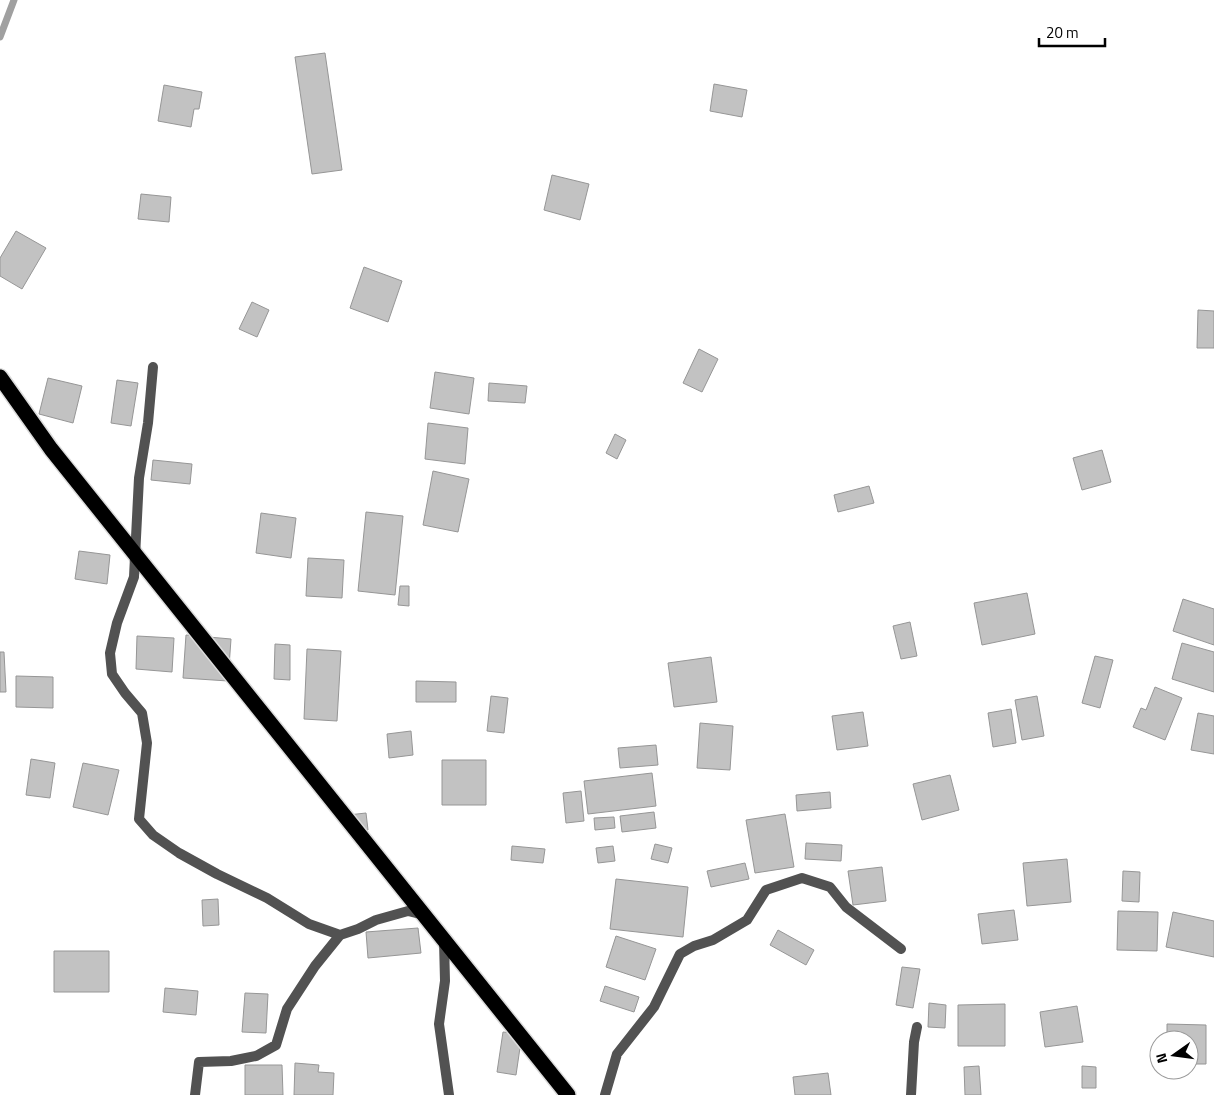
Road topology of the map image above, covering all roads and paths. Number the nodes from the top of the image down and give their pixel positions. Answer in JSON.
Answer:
{"nodes":[{"id":1,"x":153,"y":367,"type":"dead end"},
{"id":2,"x":0,"y":377,"type":"edge"},
{"id":3,"x":340,"y":935,"type":"junction"},
{"id":4,"x":901,"y":949,"type":"dead end"},
{"id":5,"x":917,"y":1027,"type":"dead end"},
{"id":6,"x":195,"y":1095,"type":"edge"},
{"id":7,"x":449,"y":1095,"type":"edge"},
{"id":8,"x":568,"y":1095,"type":"edge"},
{"id":9,"x":605,"y":1095,"type":"edge"},
{"id":10,"x":910,"y":1095,"type":"edge"}],
"edges":[{"from":1,"to":3,"type":"street"},
{"from":2,"to":8,"type":"highway"},
{"from":3,"to":6,"type":"street"},
{"from":3,"to":7,"type":"street"},
{"from":4,"to":9,"type":"street"},
{"from":5,"to":10,"type":"street"}]}
